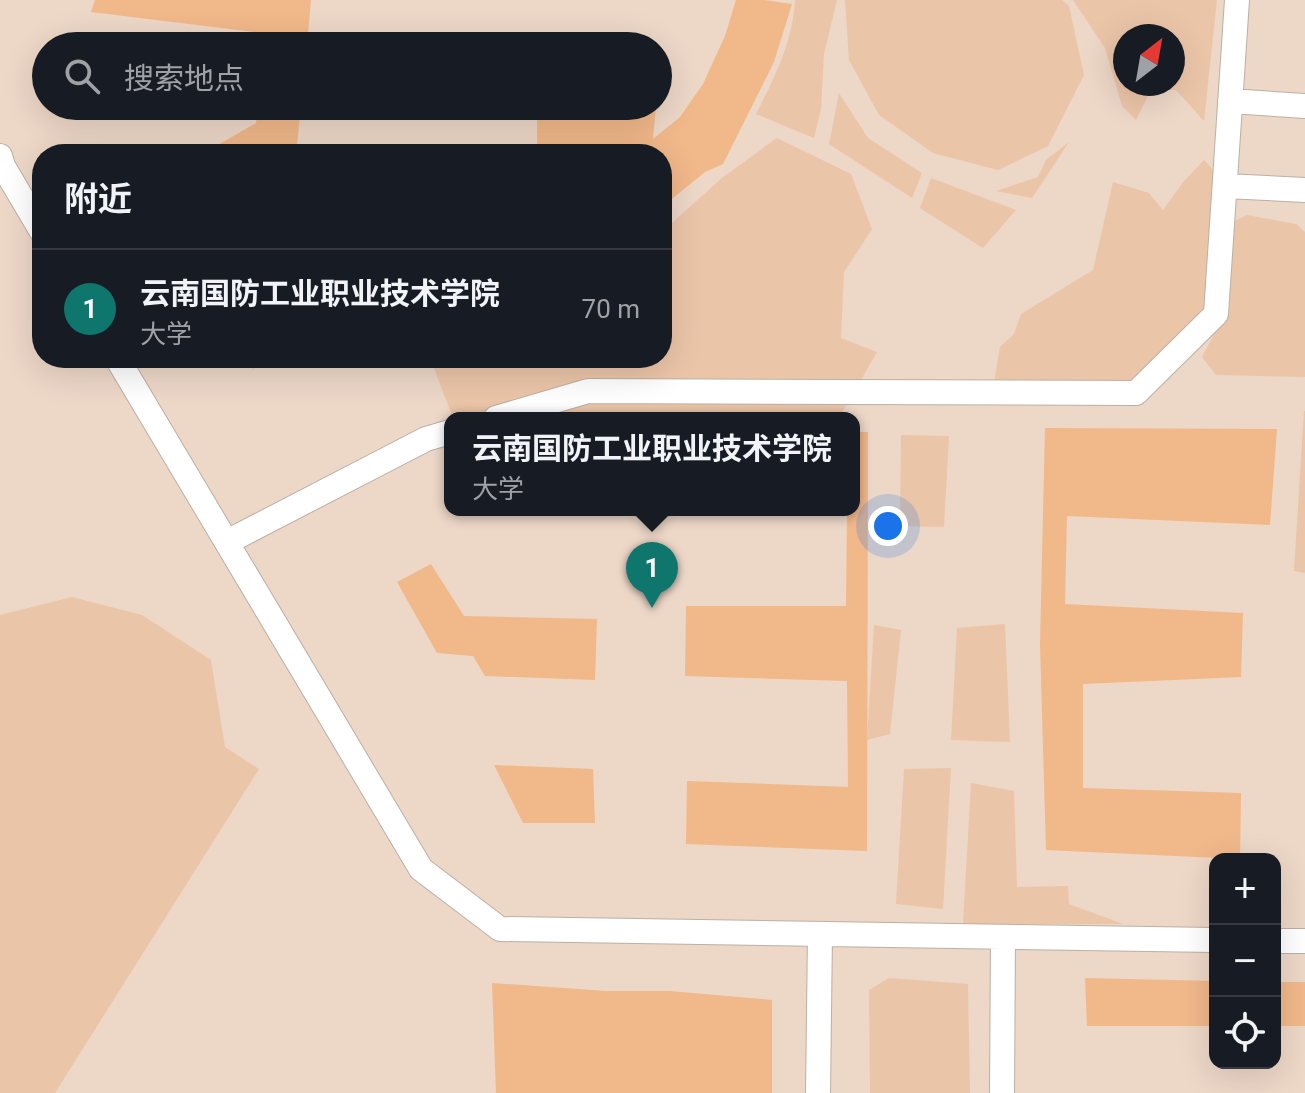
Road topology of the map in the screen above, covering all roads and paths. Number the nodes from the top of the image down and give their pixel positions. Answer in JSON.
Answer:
{"nodes":[{"id":1,"x":1237,"y":0,"type":"edge"},
{"id":2,"x":1230,"y":101,"type":"junction"},
{"id":3,"x":1305,"y":106,"type":"edge"},
{"id":4,"x":0,"y":156,"type":"edge"},
{"id":5,"x":1225,"y":186,"type":"junction"},
{"id":6,"x":1305,"y":190,"type":"edge"},
{"id":7,"x":32,"y":215,"type":"edge"},
{"id":8,"x":123,"y":368,"type":"edge"},
{"id":9,"x":516,"y":412,"type":"edge"},
{"id":10,"x":444,"y":434,"type":"edge"},
{"id":11,"x":227,"y":542,"type":"junction"},
{"id":12,"x":820,"y":934,"type":"junction"},
{"id":13,"x":1003,"y":937,"type":"junction"},
{"id":14,"x":1209,"y":940,"type":"edge"},
{"id":15,"x":1281,"y":941,"type":"edge"},
{"id":16,"x":1305,"y":941,"type":"edge"},
{"id":17,"x":818,"y":1093,"type":"edge"},
{"id":18,"x":1002,"y":1093,"type":"edge"}],
"edges":[{"from":1,"to":2,"type":"street"},
{"from":2,"to":3,"type":"street"},
{"from":2,"to":5,"type":"street"},
{"from":4,"to":7,"type":"street"},
{"from":5,"to":6,"type":"street"},
{"from":5,"to":9,"type":"street"},
{"from":8,"to":11,"type":"street"},
{"from":10,"to":11,"type":"street"},
{"from":11,"to":12,"type":"street"},
{"from":12,"to":13,"type":"street"},
{"from":12,"to":17,"type":"street"},
{"from":13,"to":14,"type":"street"},
{"from":13,"to":18,"type":"street"},
{"from":15,"to":16,"type":"street"}]}
